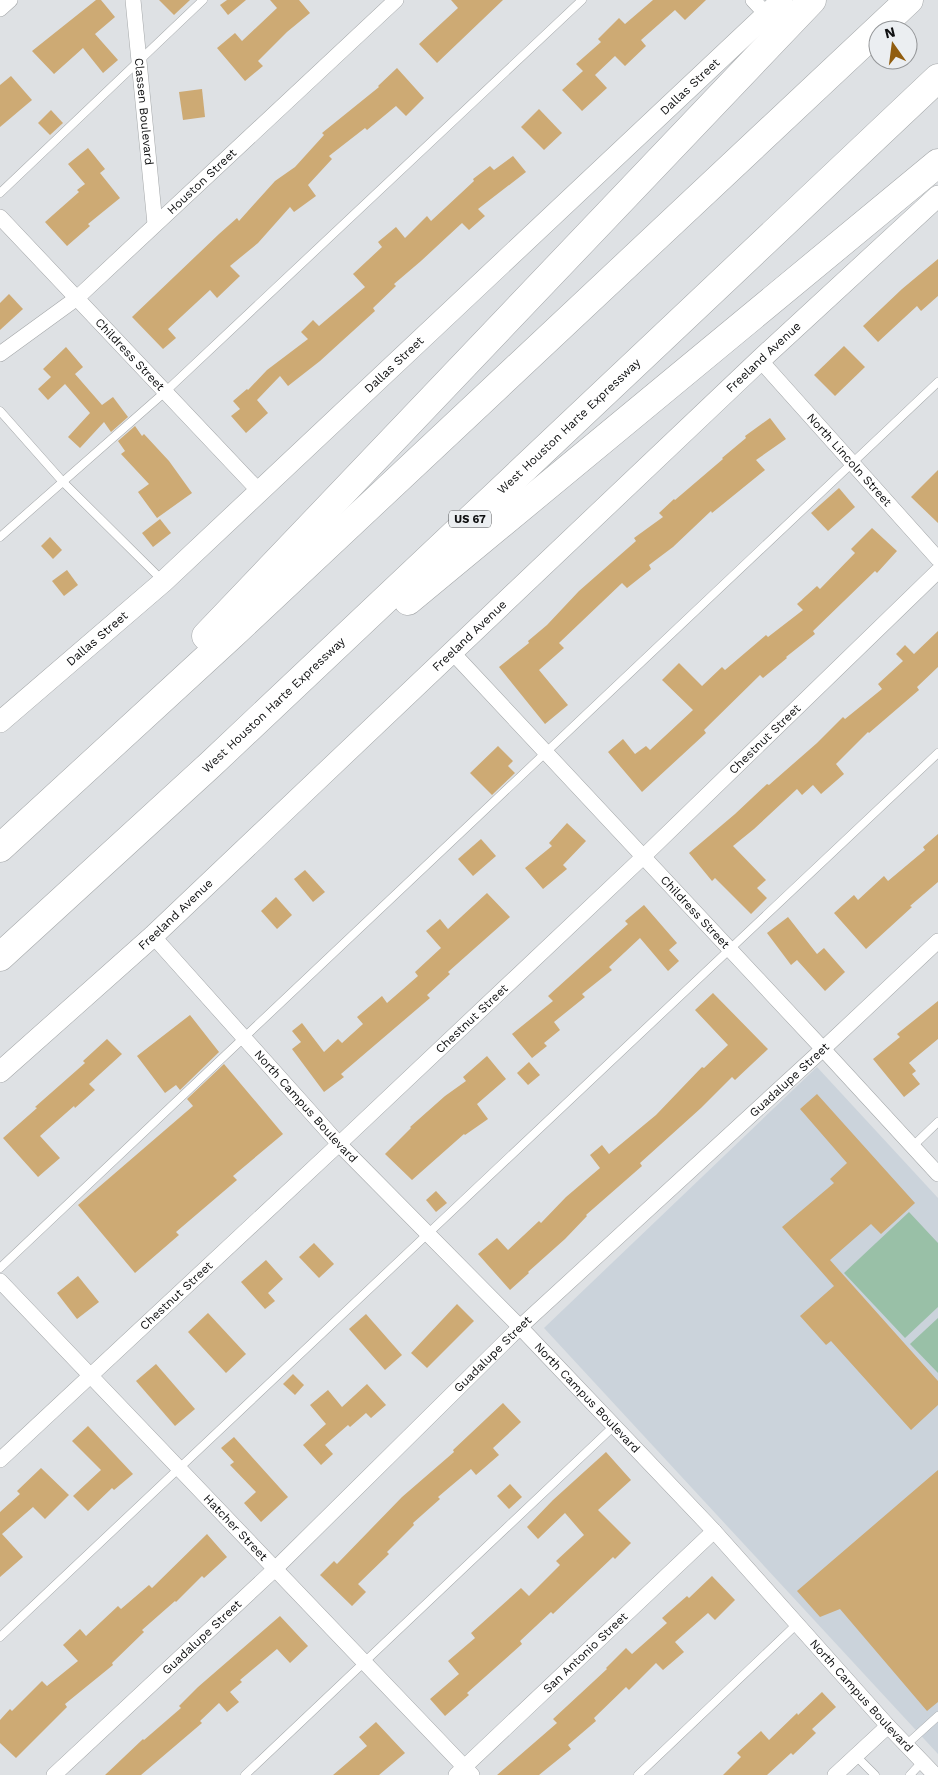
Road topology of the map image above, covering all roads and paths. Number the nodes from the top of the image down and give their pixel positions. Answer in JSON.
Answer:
{"nodes":[{"id":1,"x":10,"y":0,"type":"edge"},
{"id":2,"x":133,"y":0,"type":"edge"},
{"id":3,"x":203,"y":0,"type":"edge"},
{"id":4,"x":396,"y":0,"type":"edge"},
{"id":5,"x":582,"y":0,"type":"edge"},
{"id":6,"x":782,"y":0,"type":"edge"},
{"id":7,"x":812,"y":0,"type":"edge"},
{"id":8,"x":909,"y":0,"type":"edge"},
{"id":9,"x":760,"y":7,"type":"edge"},
{"id":10,"x":0,"y":9,"type":"edge"},
{"id":11,"x":139,"y":60,"type":"junction"},
{"id":12,"x":938,"y":78,"type":"edge"},
{"id":13,"x":938,"y":163,"type":"edge"},
{"id":14,"x":0,"y":193,"type":"edge"},
{"id":15,"x":938,"y":196,"type":"edge"},
{"id":16,"x":0,"y":217,"type":"edge"},
{"id":17,"x":155,"y":224,"type":"junction"},
{"id":18,"x":77,"y":298,"type":"junction"},
{"id":19,"x":0,"y":354,"type":"edge"},
{"id":20,"x":760,"y":360,"type":"junction"},
{"id":21,"x":938,"y":382,"type":"edge"},
{"id":22,"x":165,"y":392,"type":"junction"},
{"id":23,"x":0,"y":411,"type":"edge"},
{"id":24,"x":852,"y":463,"type":"junction"},
{"id":25,"x":63,"y":482,"type":"junction"},
{"id":26,"x":259,"y":491,"type":"junction"},
{"id":27,"x":0,"y":537,"type":"edge"},
{"id":28,"x":938,"y":559,"type":"edge"},
{"id":29,"x":938,"y":571,"type":"edge"},
{"id":30,"x":163,"y":582,"type":"junction"},
{"id":31,"x":452,"y":652,"type":"junction"},
{"id":32,"x":0,"y":722,"type":"edge"},
{"id":33,"x":546,"y":753,"type":"junction"},
{"id":34,"x":938,"y":753,"type":"edge"},
{"id":35,"x":210,"y":765,"type":"junction"},
{"id":36,"x":42,"y":809,"type":"junction"},
{"id":37,"x":0,"y":848,"type":"edge"},
{"id":38,"x":643,"y":857,"type":"junction"},
{"id":39,"x":153,"y":936,"type":"junction"},
{"id":40,"x":938,"y":941,"type":"edge"},
{"id":41,"x":730,"y":949,"type":"junction"},
{"id":42,"x":0,"y":957,"type":"edge"},
{"id":43,"x":243,"y":1038,"type":"junction"},
{"id":44,"x":824,"y":1049,"type":"junction"},
{"id":45,"x":0,"y":1072,"type":"edge"},
{"id":46,"x":938,"y":1122,"type":"edge"},
{"id":47,"x":339,"y":1144,"type":"junction"},
{"id":48,"x":912,"y":1146,"type":"junction"},
{"id":49,"x":938,"y":1174,"type":"edge"},
{"id":50,"x":427,"y":1234,"type":"junction"},
{"id":51,"x":0,"y":1268,"type":"edge"},
{"id":52,"x":0,"y":1280,"type":"edge"},
{"id":53,"x":520,"y":1326,"type":"junction"},
{"id":54,"x":90,"y":1375,"type":"junction"},
{"id":55,"x":614,"y":1426,"type":"junction"},
{"id":56,"x":0,"y":1460,"type":"edge"},
{"id":57,"x":179,"y":1468,"type":"junction"},
{"id":58,"x":714,"y":1531,"type":"junction"},
{"id":59,"x":275,"y":1569,"type":"junction"},
{"id":60,"x":797,"y":1624,"type":"junction"},
{"id":61,"x":0,"y":1637,"type":"edge"},
{"id":62,"x":364,"y":1662,"type":"junction"},
{"id":63,"x":938,"y":1716,"type":"edge"},
{"id":64,"x":888,"y":1726,"type":"junction"},
{"id":65,"x":906,"y":1744,"type":"junction"},
{"id":66,"x":856,"y":1756,"type":"junction"},
{"id":67,"x":922,"y":1762,"type":"junction"},
{"id":68,"x":464,"y":1772,"type":"edge"},
{"id":69,"x":54,"y":1775,"type":"edge"},
{"id":70,"x":245,"y":1775,"type":"edge"},
{"id":71,"x":638,"y":1775,"type":"edge"},
{"id":72,"x":835,"y":1775,"type":"edge"},
{"id":73,"x":875,"y":1775,"type":"edge"},
{"id":74,"x":910,"y":1775,"type":"edge"},
{"id":75,"x":935,"y":1775,"type":"edge"}],
"edges":[{"from":1,"to":10,"type":"street"},
{"from":2,"to":11,"type":"street","name":"Classen Boulevard"},
{"from":3,"to":11,"type":"lane"},
{"from":4,"to":17,"type":"street","name":"Houston Street"},
{"from":5,"to":22,"type":"lane"},
{"from":6,"to":9,"type":"main road","name":"Dallas Street"},
{"from":7,"to":36,"type":"highway"},
{"from":8,"to":36,"type":"highway"},
{"from":9,"to":26,"type":"main road","name":"Dallas Street"},
{"from":11,"to":14,"type":"lane"},
{"from":11,"to":17,"type":"street","name":"Classen Boulevard"},
{"from":12,"to":35,"type":"highway","name":"West Houston Harte Expressway","number":"US 67"},
{"from":13,"to":35,"type":"highway"},
{"from":15,"to":20,"type":"main road","name":"Freeland Avenue"},
{"from":16,"to":18,"type":"street","name":"Childress Street"},
{"from":17,"to":18,"type":"street","name":"Houston Street"},
{"from":18,"to":19,"type":"street","name":"Houston Street"},
{"from":18,"to":22,"type":"street","name":"Childress Street"},
{"from":20,"to":24,"type":"street","name":"North Lincoln Street"},
{"from":20,"to":31,"type":"main road","name":"Freeland Avenue"},
{"from":21,"to":24,"type":"lane"},
{"from":22,"to":25,"type":"lane"},
{"from":22,"to":26,"type":"street","name":"Childress Street"},
{"from":23,"to":25,"type":"lane"},
{"from":24,"to":28,"type":"street","name":"North Lincoln Street"},
{"from":24,"to":33,"type":"lane"},
{"from":25,"to":27,"type":"lane"},
{"from":25,"to":30,"type":"lane"},
{"from":26,"to":30,"type":"main road","name":"Dallas Street"},
{"from":29,"to":38,"type":"street","name":"Chestnut Street"},
{"from":30,"to":32,"type":"main road","name":"Dallas Street"},
{"from":31,"to":33,"type":"street","name":"Childress Street"},
{"from":31,"to":39,"type":"main road","name":"Freeland Avenue"},
{"from":33,"to":38,"type":"street","name":"Childress Street"},
{"from":33,"to":43,"type":"lane"},
{"from":34,"to":41,"type":"lane"},
{"from":35,"to":42,"type":"highway","name":"West Houston Harte Expressway","number":"US 67"},
{"from":36,"to":37,"type":"highway"},
{"from":38,"to":41,"type":"street","name":"Childress Street"},
{"from":38,"to":47,"type":"street","name":"Chestnut Street"},
{"from":39,"to":43,"type":"street","name":"North Campus Boulevard"},
{"from":39,"to":45,"type":"main road","name":"Freeland Avenue"},
{"from":40,"to":44,"type":"street","name":"Guadalupe Street"},
{"from":41,"to":44,"type":"street","name":"Childress Street"},
{"from":41,"to":50,"type":"lane"},
{"from":43,"to":47,"type":"street","name":"North Campus Boulevard"},
{"from":43,"to":51,"type":"lane"},
{"from":44,"to":48,"type":"street","name":"Childress Street"},
{"from":44,"to":53,"type":"street","name":"Guadalupe Street"},
{"from":46,"to":48,"type":"lane"},
{"from":47,"to":50,"type":"street","name":"North Campus Boulevard"},
{"from":47,"to":54,"type":"street","name":"Chestnut Street"},
{"from":48,"to":49,"type":"street","name":"Childress Street"},
{"from":50,"to":53,"type":"street","name":"North Campus Boulevard"},
{"from":50,"to":57,"type":"lane"},
{"from":52,"to":54,"type":"street","name":"Hatcher Street"},
{"from":53,"to":55,"type":"street","name":"North Campus Boulevard"},
{"from":53,"to":59,"type":"street","name":"Guadalupe Street"},
{"from":54,"to":56,"type":"street","name":"Chestnut Street"},
{"from":54,"to":57,"type":"street","name":"Hatcher Street"},
{"from":55,"to":58,"type":"street","name":"North Campus Boulevard"},
{"from":55,"to":62,"type":"lane"},
{"from":57,"to":59,"type":"street","name":"Hatcher Street"},
{"from":57,"to":61,"type":"lane"},
{"from":58,"to":60,"type":"street","name":"North Campus Boulevard"},
{"from":58,"to":68,"type":"street","name":"San Antonio Street"},
{"from":59,"to":62,"type":"street","name":"Hatcher Street"},
{"from":59,"to":69,"type":"street","name":"Guadalupe Street"},
{"from":60,"to":64,"type":"street","name":"North Campus Boulevard"},
{"from":60,"to":71,"type":"lane"},
{"from":62,"to":68,"type":"street","name":"Hatcher Street"},
{"from":62,"to":70,"type":"lane"},
{"from":63,"to":65,"type":"lane"},
{"from":64,"to":65,"type":"street","name":"North Campus Boulevard"},
{"from":64,"to":66,"type":"street"},
{"from":65,"to":67,"type":"street","name":"North Campus Boulevard"},
{"from":66,"to":72,"type":"street"},
{"from":66,"to":73,"type":"lane"},
{"from":67,"to":74,"type":"lane"},
{"from":67,"to":75,"type":"street","name":"North Campus Boulevard"}]}
